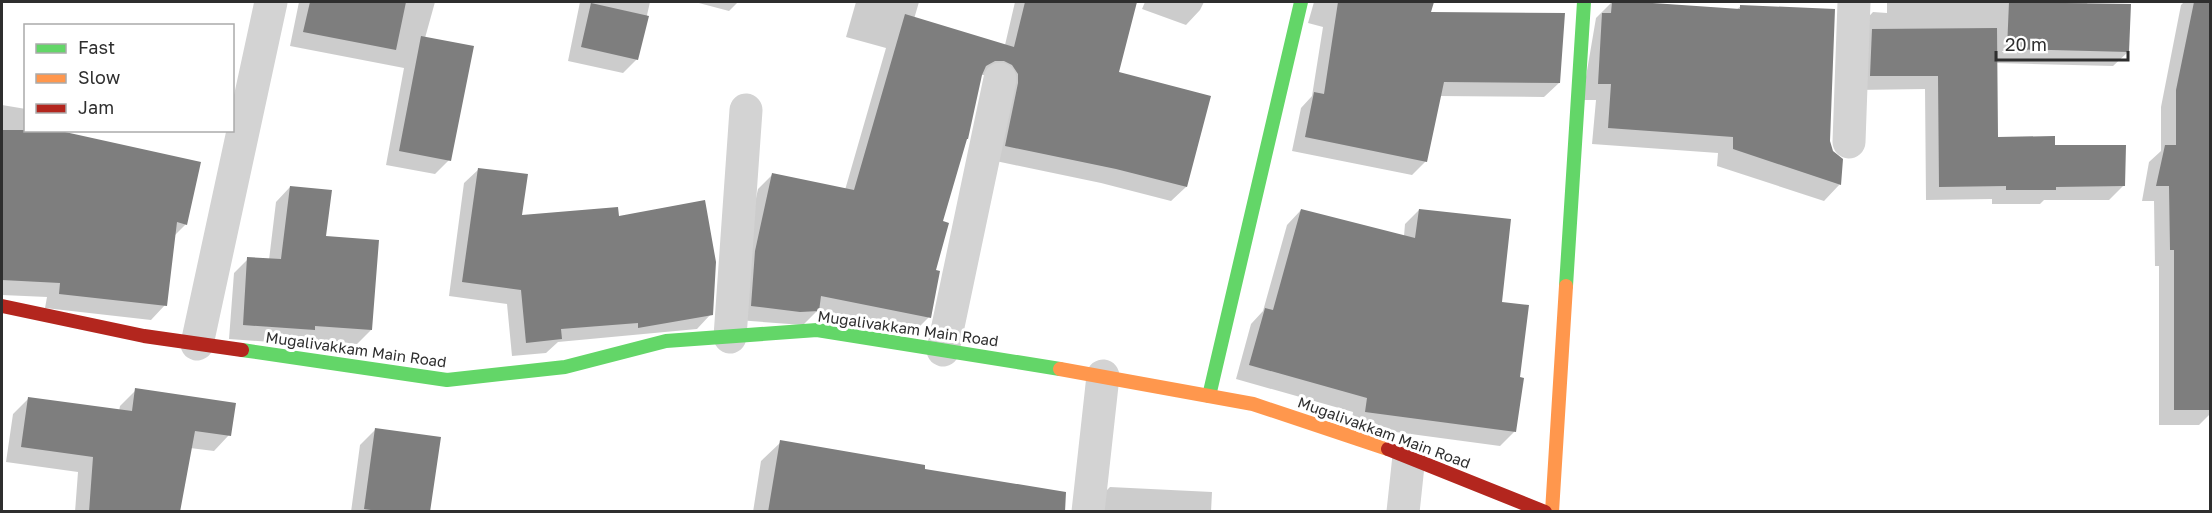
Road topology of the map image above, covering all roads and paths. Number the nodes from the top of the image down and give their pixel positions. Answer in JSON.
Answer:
{"nodes":[{"id":1,"x":271,"y":2,"type":"edge"},
{"id":2,"x":1301,"y":2,"type":"edge"},
{"id":3,"x":1584,"y":2,"type":"edge"},
{"id":4,"x":1854,"y":2,"type":"edge"},
{"id":5,"x":1000,"y":79,"type":"dead end"},
{"id":6,"x":746,"y":110,"type":"dead end"},
{"id":7,"x":1849,"y":142,"type":"dead end"},
{"id":8,"x":2,"y":306,"type":"edge"},
{"id":9,"x":730,"y":337,"type":"junction"},
{"id":10,"x":197,"y":344,"type":"junction"},
{"id":11,"x":943,"y":350,"type":"junction"},
{"id":12,"x":1103,"y":376,"type":"junction"},
{"id":13,"x":1209,"y":396,"type":"junction"},
{"id":14,"x":1409,"y":456,"type":"junction"},
{"id":15,"x":1088,"y":512,"type":"edge"},
{"id":16,"x":1403,"y":512,"type":"edge"},
{"id":17,"x":1545,"y":512,"type":"edge"},
{"id":18,"x":1552,"y":512,"type":"edge"}],
"edges":[{"from":1,"to":10,"type":"street"},
{"from":2,"to":13,"type":"street"},
{"from":3,"to":18,"type":"street"},
{"from":4,"to":7,"type":"street"},
{"from":5,"to":11,"type":"street"},
{"from":6,"to":9,"type":"street"},
{"from":8,"to":10,"type":"street","name":"Mugalivakkam Main Road"},
{"from":9,"to":10,"type":"street","name":"Mugalivakkam Main Road"},
{"from":9,"to":11,"type":"street","name":"Mugalivakkam Main Road"},
{"from":11,"to":12,"type":"street","name":"Mugalivakkam Main Road"},
{"from":12,"to":13,"type":"street","name":"Mugalivakkam Main Road"},
{"from":12,"to":15,"type":"street"},
{"from":13,"to":14,"type":"street","name":"Mugalivakkam Main Road"},
{"from":14,"to":16,"type":"street"},
{"from":14,"to":17,"type":"street","name":"Mugalivakkam Main Road"}]}
